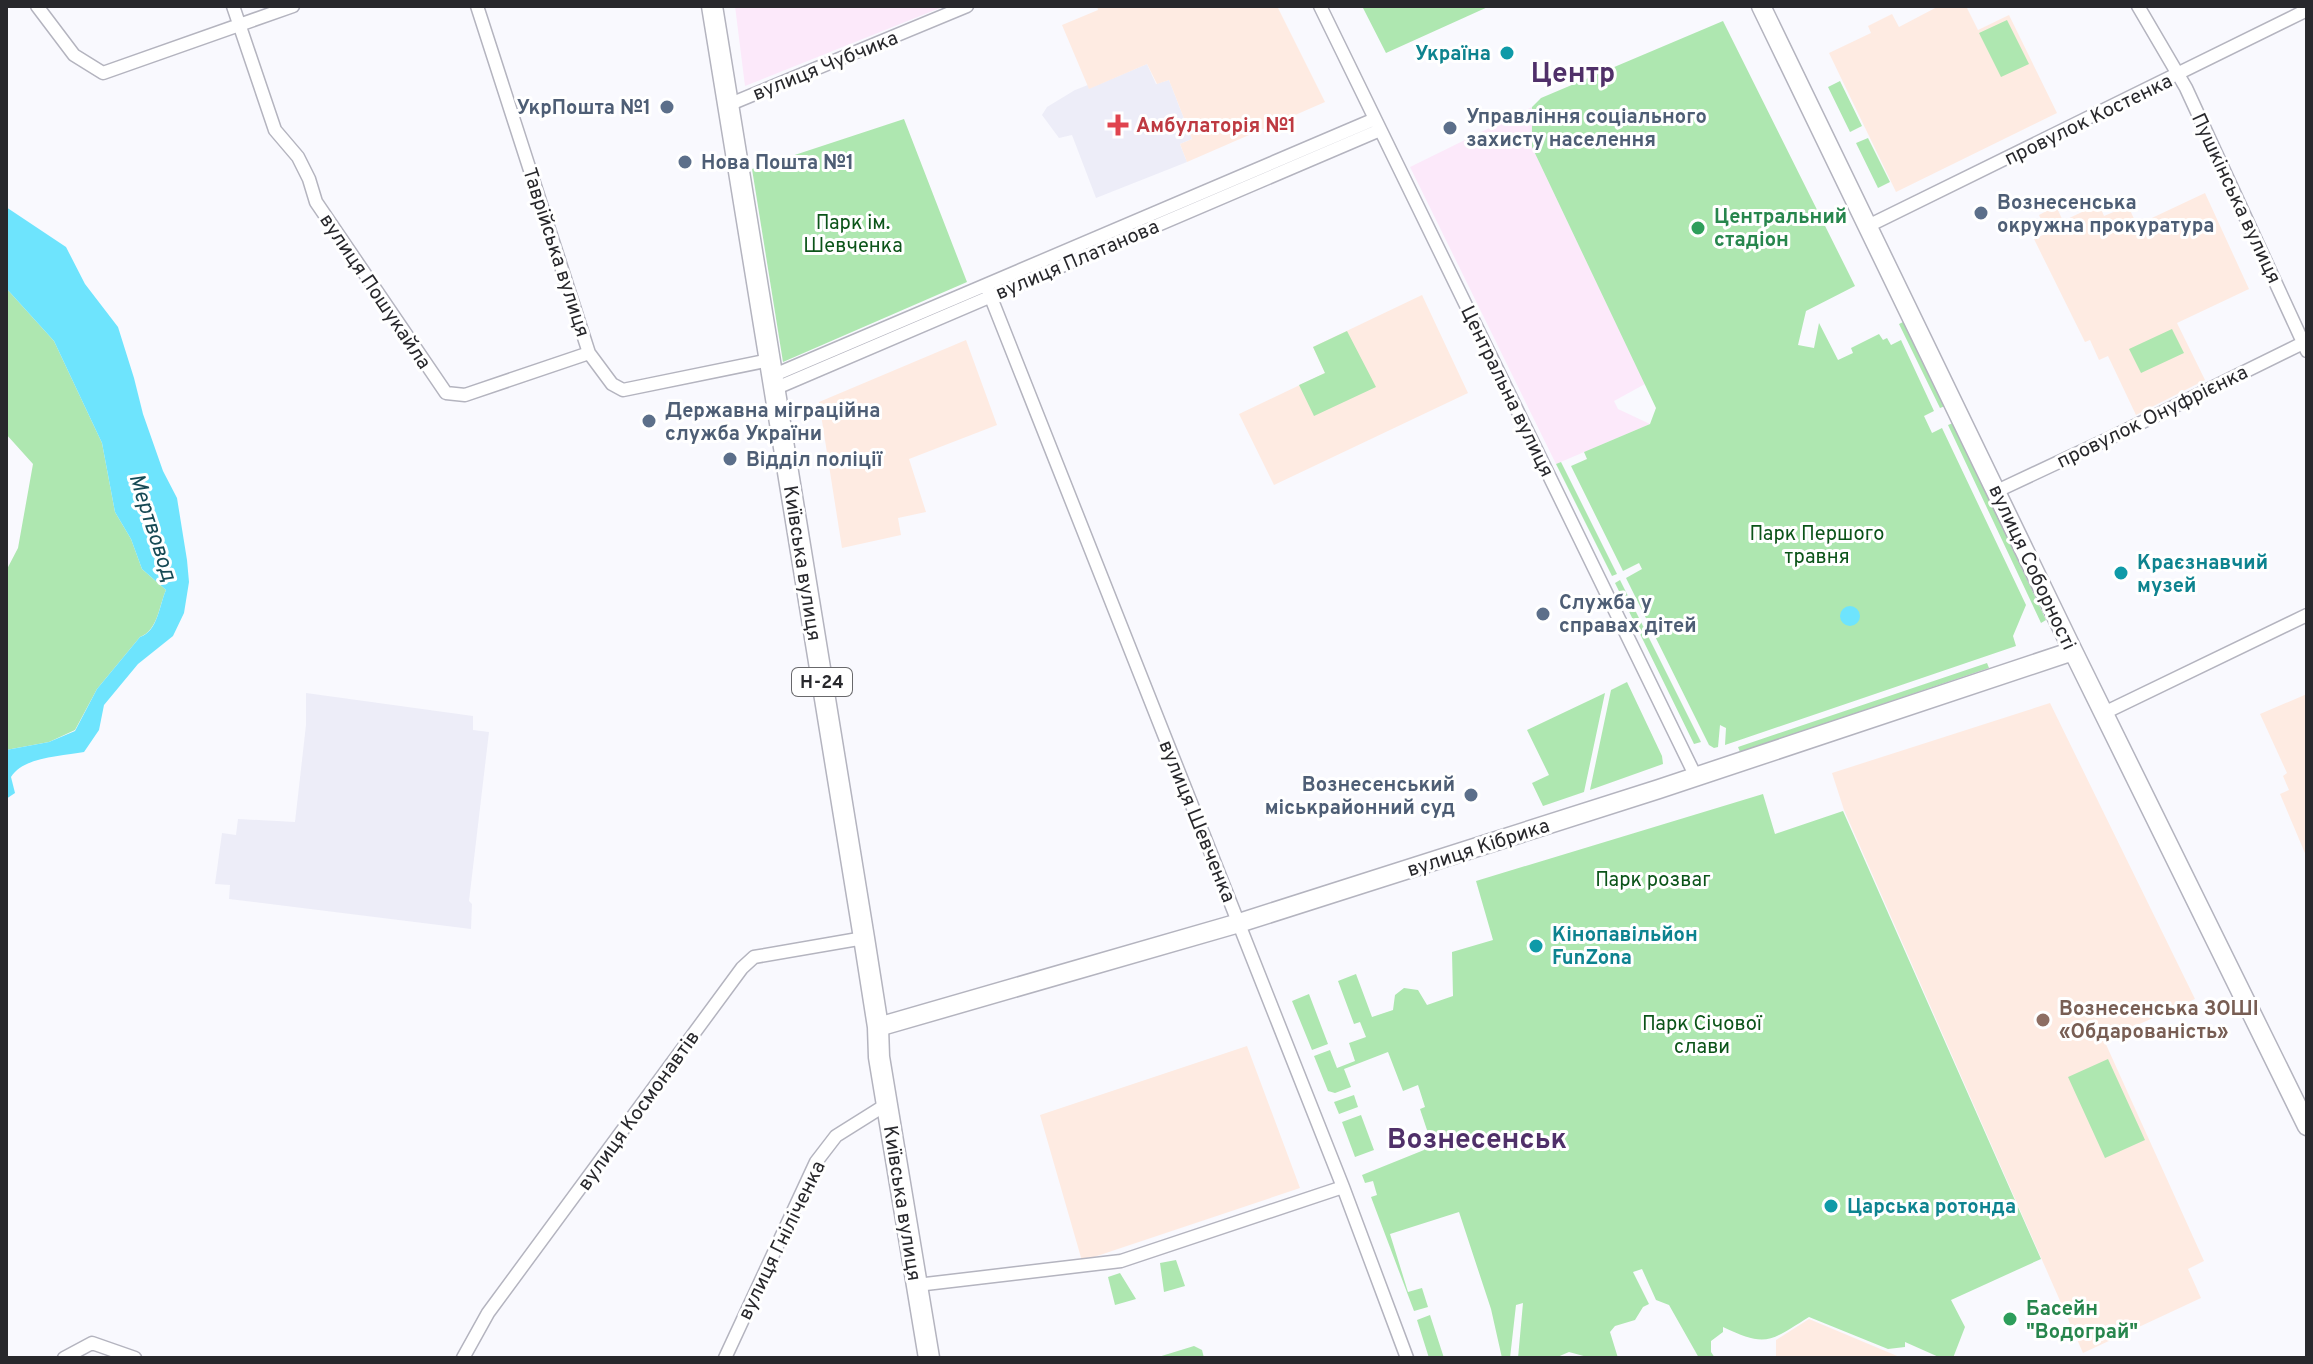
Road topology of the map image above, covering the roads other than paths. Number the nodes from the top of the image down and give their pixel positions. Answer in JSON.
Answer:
{"nodes":[{"id":1,"x":37,"y":6,"type":"edge"},
{"id":2,"x":233,"y":6,"type":"edge"},
{"id":3,"x":293,"y":6,"type":"edge"},
{"id":4,"x":477,"y":6,"type":"edge"},
{"id":5,"x":712,"y":6,"type":"edge"},
{"id":6,"x":967,"y":6,"type":"edge"},
{"id":7,"x":1320,"y":6,"type":"edge"},
{"id":8,"x":1761,"y":6,"type":"edge"},
{"id":9,"x":2138,"y":6,"type":"edge"},
{"id":10,"x":2307,"y":10,"type":"edge"},
{"id":11,"x":239,"y":24,"type":"junction"},
{"id":12,"x":2177,"y":75,"type":"junction"},
{"id":13,"x":728,"y":105,"type":"junction"},
{"id":14,"x":1378,"y":124,"type":"junction"},
{"id":15,"x":1868,"y":226,"type":"junction"},
{"id":16,"x":988,"y":291,"type":"junction"},
{"id":17,"x":2306,"y":345,"type":"edge"},
{"id":18,"x":589,"y":353,"type":"junction"},
{"id":19,"x":772,"y":375,"type":"junction"},
{"id":20,"x":1997,"y":491,"type":"junction"},
{"id":21,"x":2307,"y":615,"type":"edge"},
{"id":22,"x":2073,"y":651,"type":"junction"},
{"id":23,"x":2104,"y":713,"type":"junction"},
{"id":24,"x":1696,"y":777,"type":"junction"},
{"id":25,"x":1239,"y":923,"type":"junction"},
{"id":26,"x":864,"y":938,"type":"junction"},
{"id":27,"x":878,"y":1027,"type":"junction"},
{"id":28,"x":887,"y":1104,"type":"junction"},
{"id":29,"x":2307,"y":1126,"type":"edge"},
{"id":30,"x":1343,"y":1187,"type":"junction"},
{"id":31,"x":917,"y":1285,"type":"junction"},
{"id":32,"x":64,"y":1358,"type":"edge"},
{"id":33,"x":135,"y":1358,"type":"edge"},
{"id":34,"x":463,"y":1358,"type":"edge"},
{"id":35,"x":725,"y":1358,"type":"edge"},
{"id":36,"x":929,"y":1358,"type":"edge"},
{"id":37,"x":1407,"y":1358,"type":"edge"}],
"edges":[{"from":1,"to":11,"type":"street"},
{"from":2,"to":11,"type":"street","name":"вулиця Пошукайла"},
{"from":3,"to":11,"type":"street"},
{"from":4,"to":18,"type":"street","name":"Таврійська вулиця"},
{"from":5,"to":13,"type":"main road","name":"Київська вулиця","number":"Н-24"},
{"from":6,"to":13,"type":"street","name":"вулиця Чубчика"},
{"from":7,"to":14,"type":"street","name":"Центральна вулиця"},
{"from":8,"to":15,"type":"main road","name":"вулиця Соборності"},
{"from":9,"to":12,"type":"street","name":"Пушкінська вулиця"},
{"from":10,"to":12,"type":"street","name":"провулок Костенка"},
{"from":11,"to":18,"type":"street","name":"вулиця Пошукайла"},
{"from":12,"to":15,"type":"street","name":"провулок Костенка"},
{"from":12,"to":17,"type":"street","name":"Пушкінська вулиця"},
{"from":13,"to":19,"type":"main road","name":"Київська вулиця","number":"Н-24"},
{"from":14,"to":16,"type":"street","name":"вулиця Платанова"},
{"from":14,"to":24,"type":"street","name":"Центральна вулиця"},
{"from":15,"to":20,"type":"main road","name":"вулиця Соборності"},
{"from":16,"to":19,"type":"street","name":"вулиця Платанова"},
{"from":16,"to":25,"type":"street","name":"вулиця Шевченка"},
{"from":17,"to":20,"type":"street","name":"провулок Онуфрієнка"},
{"from":18,"to":19,"type":"street","name":"Таврійська вулиця"},
{"from":19,"to":26,"type":"main road","name":"Київська вулиця","number":"Н-24"},
{"from":20,"to":22,"type":"main road","name":"вулиця Соборності"},
{"from":21,"to":23,"type":"street"},
{"from":22,"to":23,"type":"main road","name":"вулиця Соборності"},
{"from":22,"to":24,"type":"main road","name":"вулиця Кібрика"},
{"from":23,"to":29,"type":"main road","name":"вулиця Соборності"},
{"from":24,"to":25,"type":"main road","name":"вулиця Кібрика"},
{"from":25,"to":27,"type":"main road","name":"вулиця Кібрика"},
{"from":25,"to":30,"type":"street","name":"вулиця Шевченка"},
{"from":26,"to":27,"type":"main road","name":"Київська вулиця","number":"Н-24"},
{"from":26,"to":34,"type":"street","name":"вулиця Космонавтів"},
{"from":27,"to":28,"type":"main road","name":"Київська вулиця","number":"Н-24"},
{"from":28,"to":31,"type":"main road","name":"Київська вулиця","number":"Н-24"},
{"from":28,"to":35,"type":"street","name":"вулиця Гніліченка"},
{"from":30,"to":31,"type":"street"},
{"from":30,"to":37,"type":"street","name":"вулиця Шевченка"},
{"from":31,"to":36,"type":"main road","name":"Київська вулиця","number":"Н-24"},
{"from":32,"to":33,"type":"street"}]}
